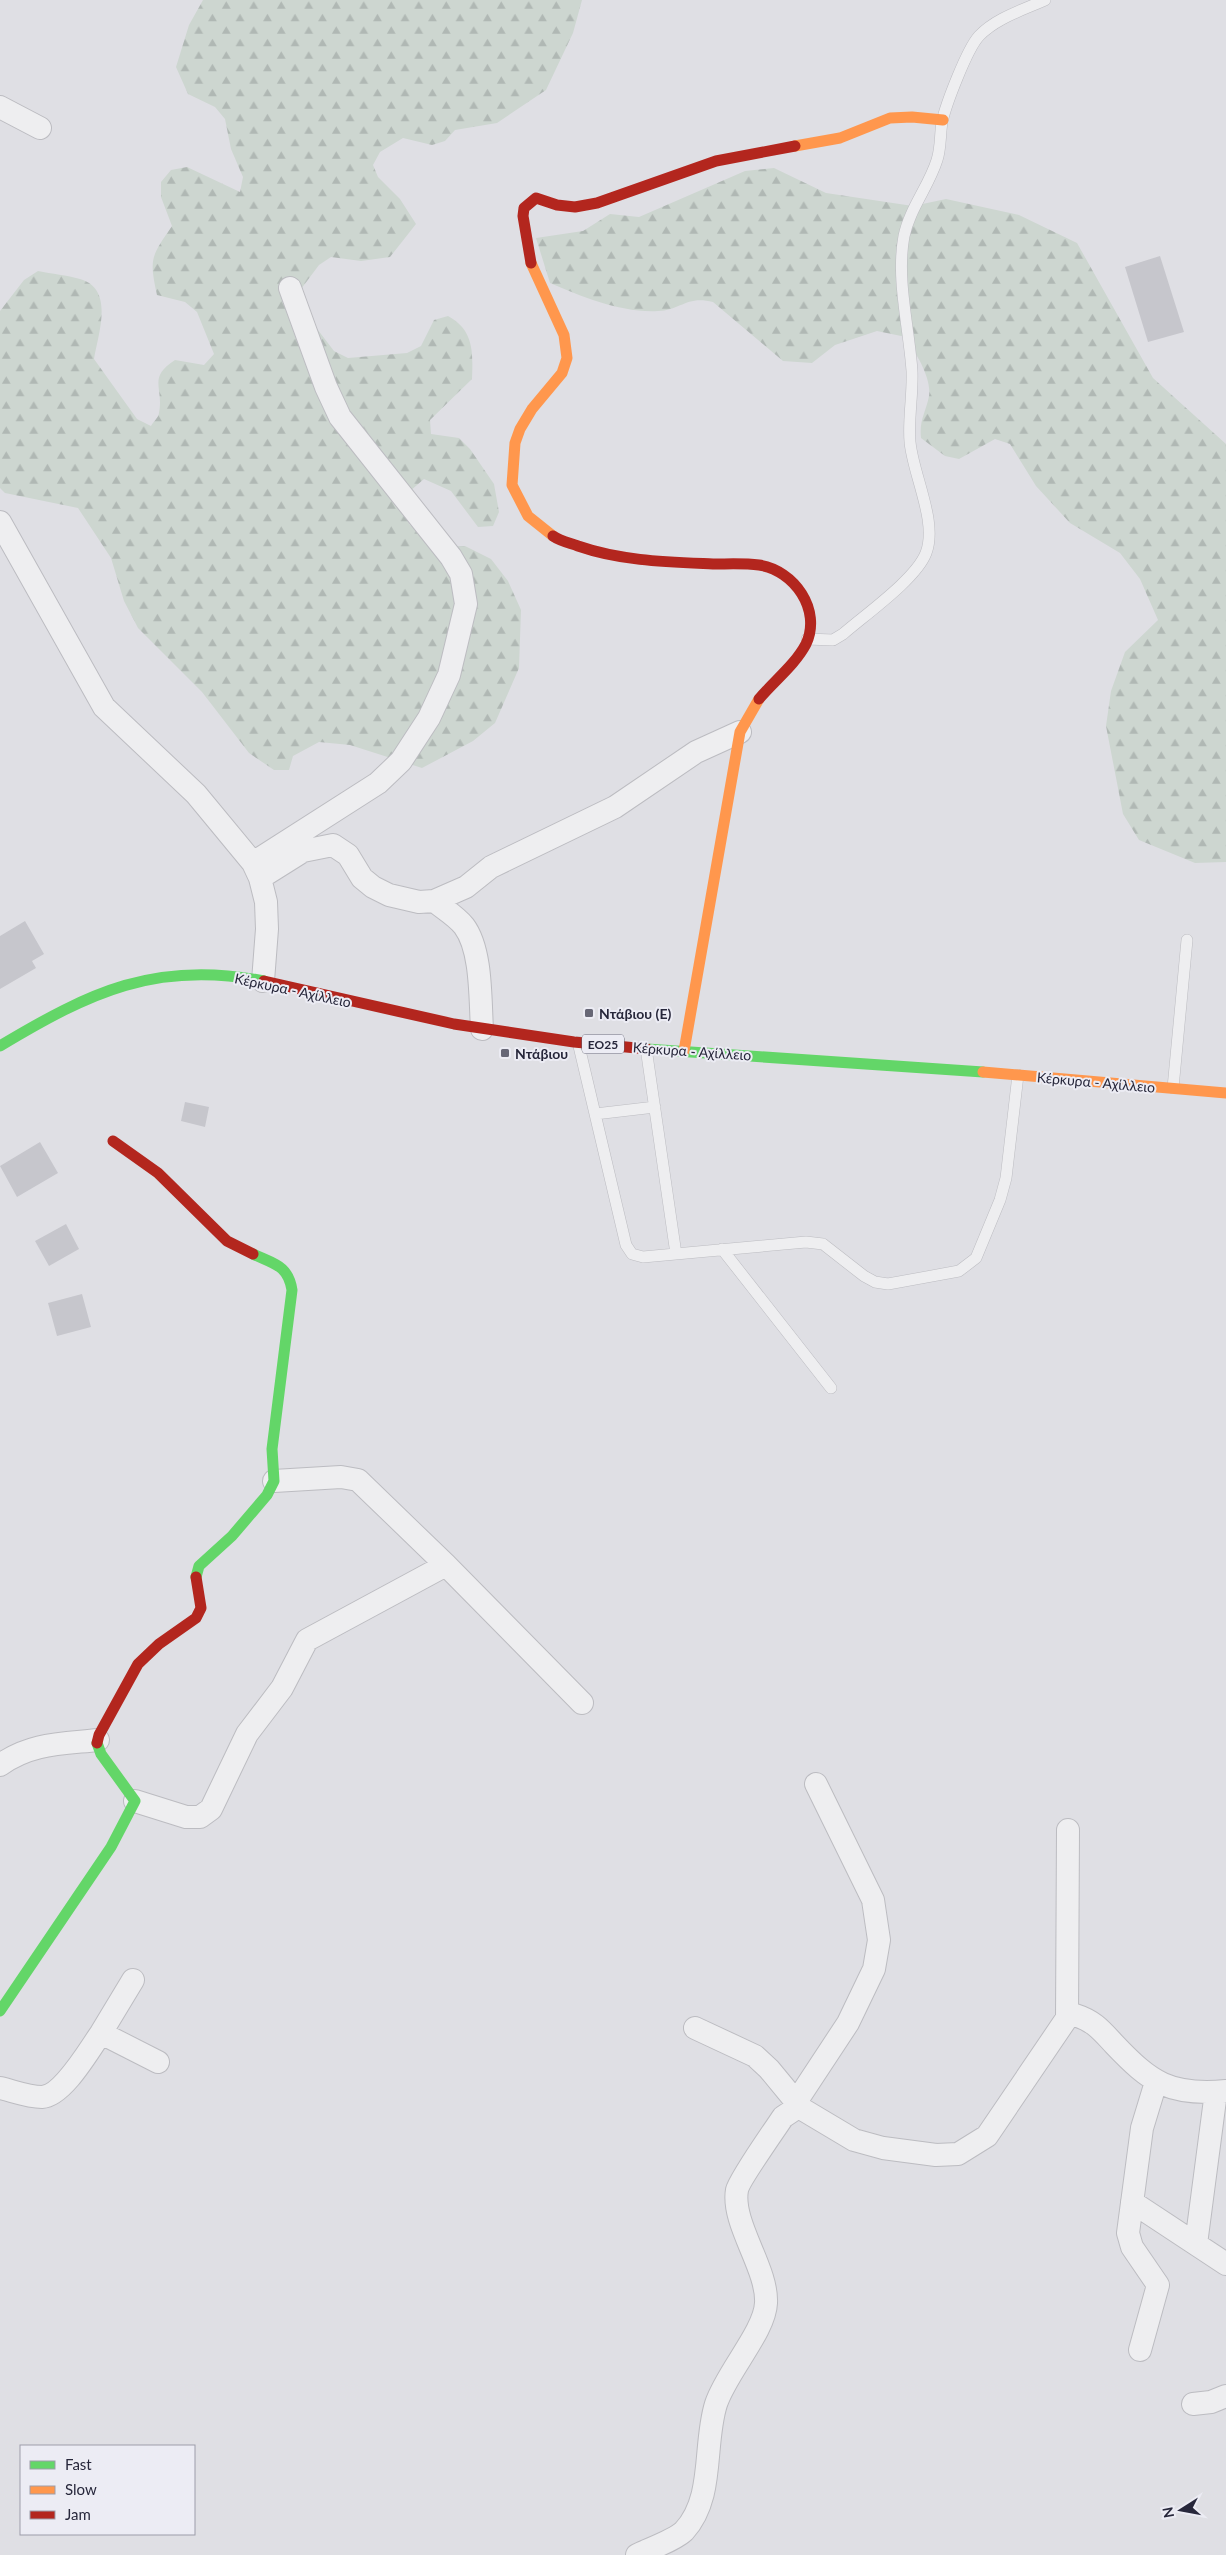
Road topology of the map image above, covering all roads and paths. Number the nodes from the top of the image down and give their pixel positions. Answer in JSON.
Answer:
{"nodes":[{"id":1,"x":1045,"y":0,"type":"edge"},
{"id":2,"x":2,"y":115,"type":"edge"},
{"id":3,"x":943,"y":120,"type":"junction"},
{"id":4,"x":40,"y":128,"type":"dead end"},
{"id":5,"x":290,"y":288,"type":"dead end"},
{"id":6,"x":0,"y":522,"type":"edge"},
{"id":7,"x":807,"y":639,"type":"junction"},
{"id":8,"x":740,"y":732,"type":"junction"},
{"id":9,"x":257,"y":871,"type":"junction"},
{"id":10,"x":434,"y":901,"type":"junction"},
{"id":11,"x":1187,"y":940,"type":"dead end"},
{"id":12,"x":263,"y":981,"type":"junction"},
{"id":13,"x":482,"y":1029,"type":"junction"},
{"id":14,"x":578,"y":1042,"type":"junction"},
{"id":15,"x":0,"y":1046,"type":"edge"},
{"id":16,"x":646,"y":1048,"type":"junction"},
{"id":17,"x":684,"y":1051,"type":"junction"},
{"id":18,"x":1018,"y":1075,"type":"junction"},
{"id":19,"x":1172,"y":1088,"type":"junction"},
{"id":20,"x":1226,"y":1092,"type":"edge"},
{"id":21,"x":655,"y":1107,"type":"junction"},
{"id":22,"x":595,"y":1114,"type":"junction"},
{"id":23,"x":113,"y":1141,"type":"dead end"},
{"id":24,"x":722,"y":1249,"type":"junction"},
{"id":25,"x":676,"y":1254,"type":"junction"},
{"id":26,"x":831,"y":1388,"type":"dead end"},
{"id":27,"x":274,"y":1482,"type":"junction"},
{"id":28,"x":446,"y":1564,"type":"junction"},
{"id":29,"x":582,"y":1702,"type":"dead end"},
{"id":30,"x":98,"y":1740,"type":"junction"},
{"id":31,"x":0,"y":1765,"type":"edge"},
{"id":32,"x":816,"y":1784,"type":"dead end"},
{"id":33,"x":136,"y":1801,"type":"junction"},
{"id":34,"x":1068,"y":1830,"type":"dead end"},
{"id":35,"x":133,"y":1980,"type":"dead end"},
{"id":36,"x":0,"y":2011,"type":"edge"},
{"id":37,"x":1067,"y":2018,"type":"junction"},
{"id":38,"x":695,"y":2028,"type":"dead end"},
{"id":39,"x":101,"y":2033,"type":"junction"},
{"id":40,"x":158,"y":2062,"type":"dead end"},
{"id":41,"x":1156,"y":2082,"type":"junction"},
{"id":42,"x":0,"y":2088,"type":"edge"},
{"id":43,"x":1221,"y":2092,"type":"edge"},
{"id":44,"x":799,"y":2106,"type":"junction"},
{"id":45,"x":1132,"y":2202,"type":"junction"},
{"id":46,"x":1196,"y":2244,"type":"junction"},
{"id":47,"x":1226,"y":2264,"type":"edge"},
{"id":48,"x":1140,"y":2350,"type":"dead end"},
{"id":49,"x":1226,"y":2396,"type":"edge"},
{"id":50,"x":1193,"y":2404,"type":"dead end"},
{"id":51,"x":637,"y":2555,"type":"edge"}],
"edges":[{"from":1,"to":3,"type":"lane"},
{"from":2,"to":4,"type":"street"},
{"from":3,"to":7,"type":"lane"},
{"from":3,"to":7,"type":"street"},
{"from":5,"to":9,"type":"street"},
{"from":6,"to":9,"type":"street"},
{"from":7,"to":8,"type":"street"},
{"from":8,"to":10,"type":"street"},
{"from":8,"to":17,"type":"street"},
{"from":9,"to":10,"type":"street"},
{"from":9,"to":12,"type":"street"},
{"from":10,"to":13,"type":"street"},
{"from":11,"to":19,"type":"lane"},
{"from":12,"to":13,"type":"street","name":"Κέρκυρα - Αχίλλειο","number":"ΕΟ25"},
{"from":12,"to":15,"type":"street","name":"Κέρκυρα - Αχίλλειο","number":"ΕΟ25"},
{"from":13,"to":14,"type":"street","name":"Κέρκυρα - Αχίλλειο","number":"ΕΟ25"},
{"from":14,"to":16,"type":"street","name":"Κέρκυρα - Αχίλλειο","number":"ΕΟ25"},
{"from":14,"to":22,"type":"lane"},
{"from":16,"to":17,"type":"street","name":"Κέρκυρα - Αχίλλειο","number":"ΕΟ25"},
{"from":16,"to":21,"type":"lane"},
{"from":17,"to":18,"type":"street","name":"Κέρκυρα - Αχίλλειο","number":"ΕΟ25"},
{"from":18,"to":19,"type":"street","name":"Κέρκυρα - Αχίλλειο","number":"ΕΟ25"},
{"from":18,"to":24,"type":"lane"},
{"from":19,"to":20,"type":"street","name":"Κέρκυρα - Αχίλλειο","number":"ΕΟ25"},
{"from":21,"to":22,"type":"lane"},
{"from":21,"to":25,"type":"lane"},
{"from":22,"to":25,"type":"lane"},
{"from":23,"to":27,"type":"street"},
{"from":24,"to":25,"type":"lane"},
{"from":24,"to":26,"type":"lane"},
{"from":27,"to":28,"type":"street"},
{"from":27,"to":30,"type":"street"},
{"from":28,"to":29,"type":"street"},
{"from":28,"to":33,"type":"street"},
{"from":30,"to":31,"type":"street"},
{"from":30,"to":33,"type":"street"},
{"from":32,"to":44,"type":"street"},
{"from":33,"to":36,"type":"street"},
{"from":34,"to":37,"type":"street"},
{"from":35,"to":39,"type":"street"},
{"from":37,"to":41,"type":"street"},
{"from":37,"to":44,"type":"street"},
{"from":38,"to":44,"type":"street"},
{"from":39,"to":40,"type":"street"},
{"from":39,"to":42,"type":"street"},
{"from":41,"to":43,"type":"street"},
{"from":41,"to":45,"type":"street"},
{"from":43,"to":46,"type":"street"},
{"from":44,"to":51,"type":"street"},
{"from":45,"to":46,"type":"street"},
{"from":45,"to":48,"type":"street"},
{"from":46,"to":47,"type":"street"},
{"from":49,"to":50,"type":"street"}]}
